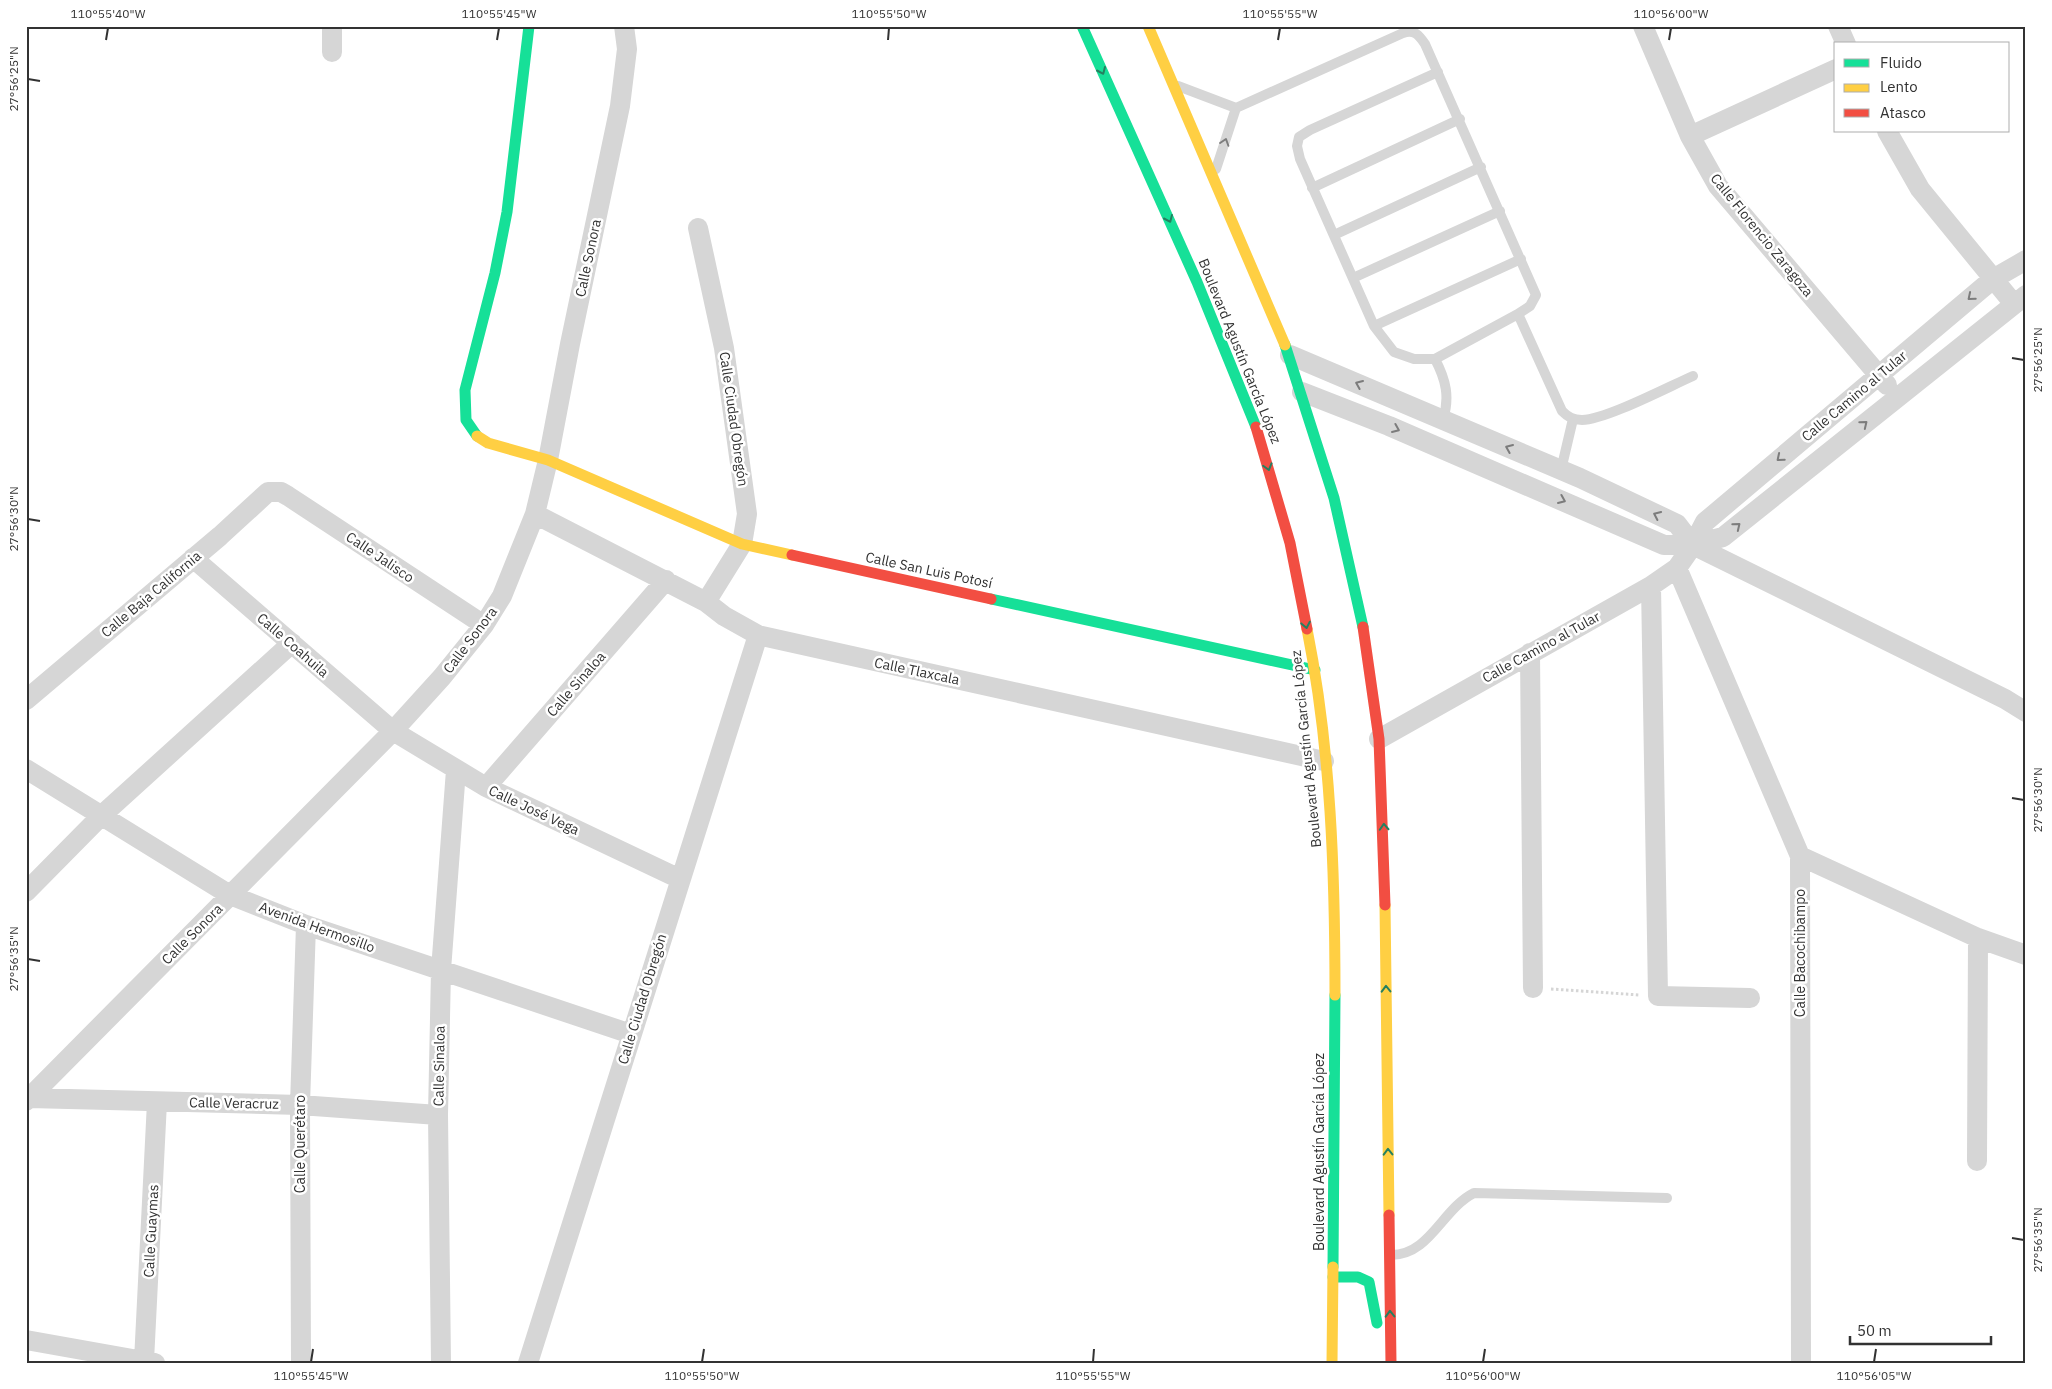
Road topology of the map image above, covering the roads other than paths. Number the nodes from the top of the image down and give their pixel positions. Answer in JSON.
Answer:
{"nodes":[{"id":1,"x":332,"y":26,"type":"edge"},
{"id":2,"x":529,"y":26,"type":"edge"},
{"id":3,"x":624,"y":26,"type":"edge"},
{"id":4,"x":1082,"y":26,"type":"edge"},
{"id":5,"x":1148,"y":26,"type":"edge"},
{"id":6,"x":1644,"y":26,"type":"edge"},
{"id":7,"x":1838,"y":26,"type":"edge"},
{"id":8,"x":1845,"y":42,"type":"edge"},
{"id":9,"x":332,"y":52,"type":"dead end"},
{"id":10,"x":1834,"y":70,"type":"edge"},
{"id":11,"x":1438,"y":72,"type":"junction"},
{"id":12,"x":1172,"y":84,"type":"junction"},
{"id":13,"x":1236,"y":108,"type":"junction"},
{"id":14,"x":1460,"y":119,"type":"junction"},
{"id":15,"x":1888,"y":132,"type":"edge"},
{"id":16,"x":1690,"y":136,"type":"junction"},
{"id":17,"x":1481,"y":167,"type":"junction"},
{"id":18,"x":1214,"y":176,"type":"junction"},
{"id":19,"x":1312,"y":188,"type":"junction"},
{"id":20,"x":1500,"y":211,"type":"junction"},
{"id":21,"x":698,"y":228,"type":"dead end"},
{"id":22,"x":1334,"y":235,"type":"junction"},
{"id":23,"x":1521,"y":259,"type":"junction"},
{"id":24,"x":2026,"y":260,"type":"edge"},
{"id":25,"x":1353,"y":278,"type":"junction"},
{"id":26,"x":1993,"y":279,"type":"junction"},
{"id":27,"x":2020,"y":299,"type":"edge"},
{"id":28,"x":1518,"y":314,"type":"junction"},
{"id":29,"x":1374,"y":326,"type":"junction"},
{"id":30,"x":1290,"y":355,"type":"junction"},
{"id":31,"x":1436,"y":359,"type":"junction"},
{"id":32,"x":1879,"y":375,"type":"junction"},
{"id":33,"x":1692,"y":376,"type":"dead end"},
{"id":34,"x":1302,"y":392,"type":"junction"},
{"id":35,"x":1898,"y":397,"type":"junction"},
{"id":36,"x":1573,"y":419,"type":"junction"},
{"id":37,"x":1443,"y":420,"type":"junction"},
{"id":38,"x":1537,"y":459,"type":"junction"},
{"id":39,"x":548,"y":460,"type":"junction"},
{"id":40,"x":1561,"y":470,"type":"junction"},
{"id":41,"x":1526,"y":484,"type":"junction"},
{"id":42,"x":275,"y":492,"type":"joint"},
{"id":43,"x":535,"y":514,"type":"junction"},
{"id":44,"x":742,"y":544,"type":"junction"},
{"id":45,"x":1694,"y":545,"type":"junction"},
{"id":46,"x":193,"y":558,"type":"junction"},
{"id":47,"x":1677,"y":568,"type":"junction"},
{"id":48,"x":666,"y":580,"type":"junction"},
{"id":49,"x":1651,"y":586,"type":"junction"},
{"id":50,"x":706,"y":602,"type":"junction"},
{"id":51,"x":484,"y":626,"type":"junction"},
{"id":52,"x":758,"y":635,"type":"junction"},
{"id":53,"x":292,"y":643,"type":"junction"},
{"id":54,"x":1530,"y":653,"type":"junction"},
{"id":55,"x":1315,"y":670,"type":"junction"},
{"id":56,"x":26,"y":700,"type":"edge"},
{"id":57,"x":2026,"y":712,"type":"edge"},
{"id":58,"x":393,"y":731,"type":"junction"},
{"id":59,"x":1379,"y":739,"type":"junction"},
{"id":60,"x":1324,"y":761,"type":"junction"},
{"id":61,"x":26,"y":770,"type":"edge"},
{"id":62,"x":456,"y":770,"type":"junction"},
{"id":63,"x":486,"y":787,"type":"junction"},
{"id":64,"x":102,"y":816,"type":"junction"},
{"id":65,"x":1800,"y":856,"type":"junction"},
{"id":66,"x":680,"y":878,"type":"junction"},
{"id":67,"x":26,"y":892,"type":"edge"},
{"id":68,"x":230,"y":895,"type":"junction"},
{"id":69,"x":306,"y":925,"type":"junction"},
{"id":70,"x":1978,"y":938,"type":"junction"},
{"id":71,"x":2026,"y":955,"type":"edge"},
{"id":72,"x":441,"y":970,"type":"junction"},
{"id":73,"x":1533,"y":988,"type":"road end"},
{"id":74,"x":1750,"y":998,"type":"dead end"},
{"id":75,"x":631,"y":1034,"type":"junction"},
{"id":76,"x":27,"y":1098,"type":"edge"},
{"id":77,"x":157,"y":1102,"type":"junction"},
{"id":78,"x":300,"y":1105,"type":"junction"},
{"id":79,"x":438,"y":1115,"type":"junction"},
{"id":80,"x":1977,"y":1161,"type":"dead end"},
{"id":81,"x":1667,"y":1198,"type":"dead end"},
{"id":82,"x":1390,"y":1255,"type":"junction"},
{"id":83,"x":1333,"y":1277,"type":"junction"},
{"id":84,"x":26,"y":1340,"type":"edge"},
{"id":85,"x":150,"y":1362,"type":"edge"},
{"id":86,"x":301,"y":1363,"type":"edge"},
{"id":87,"x":441,"y":1363,"type":"edge"},
{"id":88,"x":528,"y":1363,"type":"edge"},
{"id":89,"x":1332,"y":1363,"type":"edge"},
{"id":90,"x":1390,"y":1363,"type":"edge"},
{"id":91,"x":1801,"y":1363,"type":"edge"}],
"edges":[{"from":1,"to":9,"type":"street"},
{"from":2,"to":39,"type":"main road","name":"Calle San Luis Potosí"},
{"from":3,"to":39,"type":"street","name":"Calle Sonora"},
{"from":4,"to":55,"type":"main road","name":"Boulevard Agustín García López","one_way":true},
{"from":5,"to":12,"type":"main road"},
{"from":6,"to":16,"type":"street","name":"Calle Florencio Zaragoza"},
{"from":7,"to":8,"type":"street"},
{"from":10,"to":16,"type":"street"},
{"from":11,"to":13,"type":"lane"},
{"from":11,"to":14,"type":"lane"},
{"from":11,"to":19,"type":"lane"},
{"from":12,"to":13,"type":"lane"},
{"from":12,"to":18,"type":"main road"},
{"from":18,"to":13,"type":"lane","one_way":true},
{"from":14,"to":17,"type":"lane"},
{"from":14,"to":19,"type":"lane"},
{"from":15,"to":26,"type":"street"},
{"from":16,"to":32,"type":"street","name":"Calle Florencio Zaragoza"},
{"from":17,"to":20,"type":"lane"},
{"from":17,"to":22,"type":"lane"},
{"from":18,"to":30,"type":"main road"},
{"from":19,"to":22,"type":"lane"},
{"from":20,"to":23,"type":"lane"},
{"from":20,"to":25,"type":"lane"},
{"from":21,"to":44,"type":"street","name":"Calle Ciudad Obregón"},
{"from":22,"to":25,"type":"lane"},
{"from":23,"to":28,"type":"lane"},
{"from":23,"to":29,"type":"lane"},
{"from":24,"to":26,"type":"street","name":"Calle Camino al Tular"},
{"from":25,"to":29,"type":"lane"},
{"from":26,"to":27,"type":"street"},
{"from":26,"to":32,"type":"street","name":"Calle Camino al Tular","one_way":true},
{"from":27,"to":35,"type":"street","name":"Calle Camino al Tular"},
{"from":28,"to":31,"type":"lane"},
{"from":28,"to":36,"type":"lane"},
{"from":29,"to":31,"type":"lane"},
{"from":30,"to":34,"type":"main road"},
{"from":37,"to":30,"type":"street","one_way":true},
{"from":31,"to":37,"type":"lane"},
{"from":32,"to":35,"type":"street","name":"Calle Florencio Zaragoza"},
{"from":32,"to":45,"type":"street","name":"Calle Camino al Tular","one_way":true},
{"from":33,"to":36,"type":"lane"},
{"from":34,"to":41,"type":"street","one_way":true},
{"from":34,"to":59,"type":"main road"},
{"from":45,"to":35,"type":"street","name":"Calle Camino al Tular","one_way":true},
{"from":36,"to":40,"type":"lane"},
{"from":38,"to":37,"type":"street","one_way":true},
{"from":38,"to":40,"type":"street"},
{"from":38,"to":41,"type":"street"},
{"from":39,"to":43,"type":"street","name":"Calle Sonora"},
{"from":39,"to":44,"type":"main road","name":"Calle San Luis Potosí"},
{"from":45,"to":40,"type":"street","one_way":true},
{"from":41,"to":45,"type":"street","one_way":true},
{"from":42,"to":46,"type":"street","name":"Calle Baja California"},
{"from":42,"to":51,"type":"street","name":"Calle Jalisco"},
{"from":43,"to":48,"type":"street","name":"Calle Tlaxcala"},
{"from":43,"to":51,"type":"street","name":"Calle Sonora"},
{"from":44,"to":50,"type":"street","name":"Calle Ciudad Obregón"},
{"from":44,"to":55,"type":"main road","name":"Calle San Luis Potosí"},
{"from":45,"to":47,"type":"street","name":"Calle Camino al Tular"},
{"from":45,"to":57,"type":"street"},
{"from":46,"to":53,"type":"street","name":"Calle Coahuila"},
{"from":46,"to":56,"type":"street","name":"Calle Baja California"},
{"from":47,"to":49,"type":"street","name":"Calle Camino al Tular"},
{"from":47,"to":65,"type":"street","name":"Calle Bacochibampo"},
{"from":48,"to":50,"type":"street","name":"Calle Tlaxcala"},
{"from":48,"to":63,"type":"street","name":"Calle Sinaloa"},
{"from":49,"to":54,"type":"street","name":"Calle Camino al Tular"},
{"from":49,"to":74,"type":"street"},
{"from":50,"to":52,"type":"street","name":"Calle Tlaxcala"},
{"from":51,"to":58,"type":"street","name":"Calle Sonora"},
{"from":52,"to":60,"type":"street","name":"Calle Tlaxcala"},
{"from":52,"to":66,"type":"street","name":"Calle Ciudad Obregón"},
{"from":53,"to":58,"type":"street","name":"Calle Coahuila"},
{"from":53,"to":64,"type":"street"},
{"from":54,"to":59,"type":"street","name":"Calle Camino al Tular"},
{"from":54,"to":73,"type":"street"},
{"from":55,"to":60,"type":"main road","name":"Boulevard Agustín García López"},
{"from":58,"to":62,"type":"street","name":"Calle José Vega"},
{"from":58,"to":68,"type":"street","name":"Calle Sonora"},
{"from":82,"to":59,"type":"main road","one_way":true},
{"from":60,"to":83,"type":"main road","name":"Boulevard Agustín García López"},
{"from":61,"to":64,"type":"street","name":"Avenida Hermosillo"},
{"from":62,"to":63,"type":"street","name":"Calle José Vega"},
{"from":62,"to":72,"type":"street","name":"Calle Sinaloa"},
{"from":63,"to":66,"type":"street","name":"Calle José Vega"},
{"from":64,"to":67,"type":"street"},
{"from":64,"to":68,"type":"street","name":"Avenida Hermosillo"},
{"from":65,"to":70,"type":"street"},
{"from":65,"to":91,"type":"street","name":"Calle Bacochibampo"},
{"from":66,"to":75,"type":"street","name":"Calle Ciudad Obregón"},
{"from":68,"to":69,"type":"street","name":"Avenida Hermosillo"},
{"from":68,"to":76,"type":"street","name":"Calle Sonora"},
{"from":69,"to":72,"type":"street","name":"Avenida Hermosillo"},
{"from":69,"to":78,"type":"street","name":"Calle Querétaro"},
{"from":70,"to":71,"type":"street"},
{"from":70,"to":80,"type":"street"},
{"from":72,"to":75,"type":"street","name":"Avenida Hermosillo"},
{"from":72,"to":79,"type":"street","name":"Calle Sinaloa"},
{"from":75,"to":88,"type":"street","name":"Calle Ciudad Obregón"},
{"from":76,"to":77,"type":"street","name":"Calle Veracruz"},
{"from":77,"to":78,"type":"street","name":"Calle Veracruz"},
{"from":77,"to":85,"type":"street","name":"Calle Guaymas"},
{"from":78,"to":79,"type":"street","name":"Calle Veracruz"},
{"from":78,"to":86,"type":"street","name":"Calle Querétaro"},
{"from":79,"to":87,"type":"street","name":"Calle Sinaloa"},
{"from":81,"to":82,"type":"lane"},
{"from":90,"to":82,"type":"main road","one_way":true},
{"from":83,"to":89,"type":"main road","name":"Boulevard Agustín García López"},
{"from":83,"to":90,"type":"main road"},
{"from":84,"to":85,"type":"street"}]}
